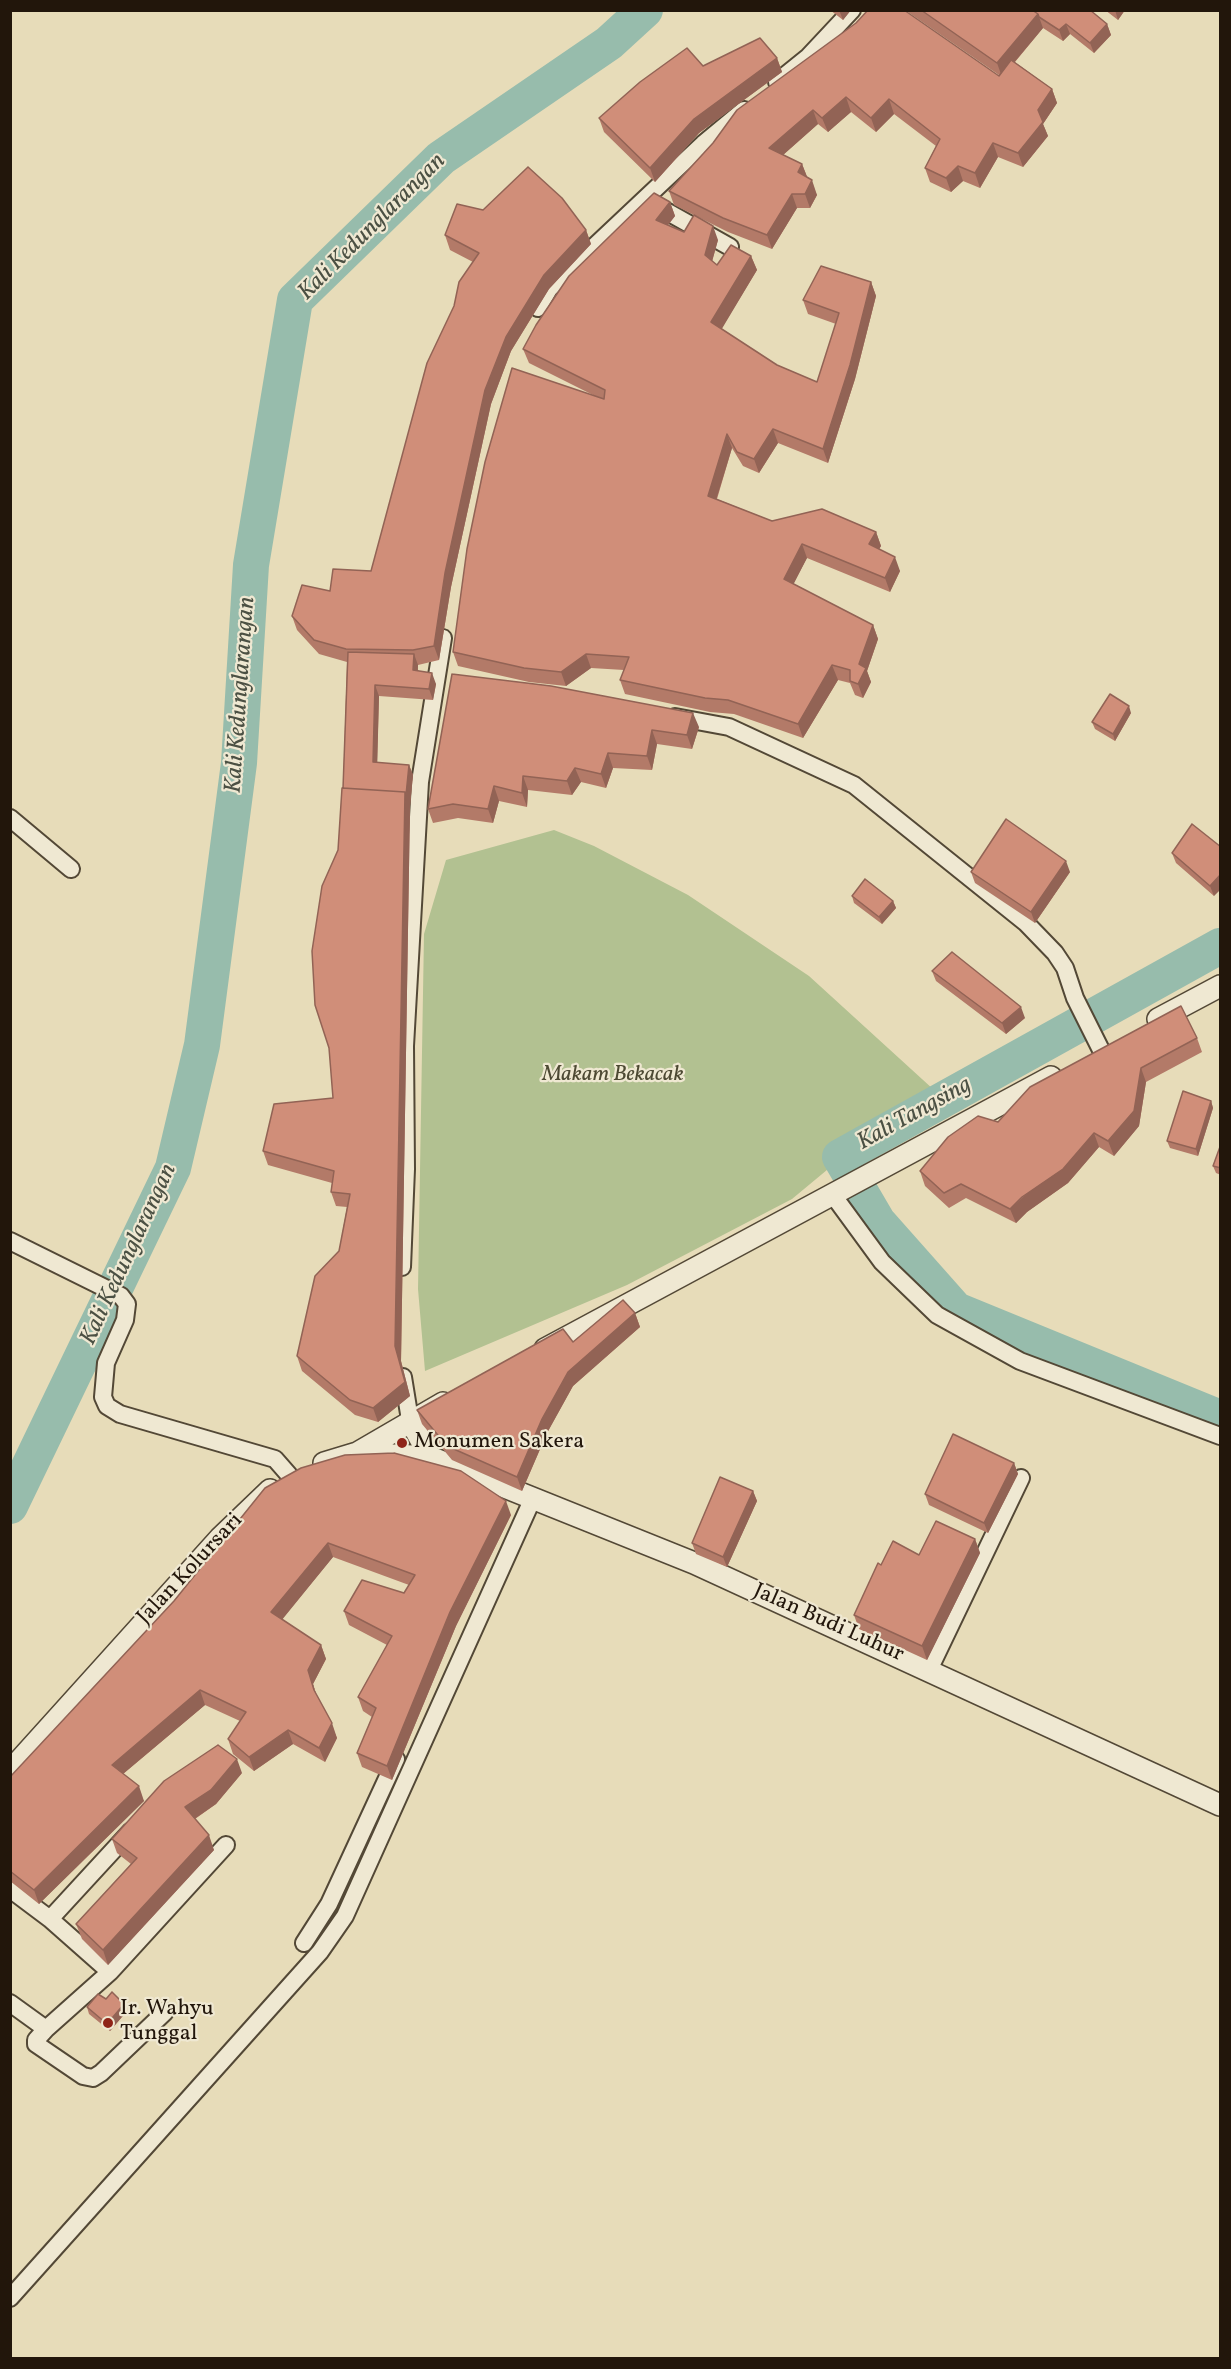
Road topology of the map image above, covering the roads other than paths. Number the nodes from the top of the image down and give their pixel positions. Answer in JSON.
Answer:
{"nodes":[{"id":1,"x":852,"y":10,"type":"edge"},
{"id":2,"x":646,"y":200,"type":"junction"},
{"id":3,"x":730,"y":247,"type":"edge"},
{"id":4,"x":527,"y":325,"type":"edge"},
{"id":5,"x":446,"y":619,"type":"dead end"},
{"id":6,"x":437,"y":677,"type":"junction"},
{"id":7,"x":459,"y":680,"type":"edge"},
{"id":8,"x":664,"y":715,"type":"edge"},
{"id":9,"x":10,"y":818,"type":"edge"},
{"id":10,"x":71,"y":869,"type":"dead end"},
{"id":11,"x":1221,"y":986,"type":"edge"},
{"id":12,"x":1136,"y":1031,"type":"edge"},
{"id":13,"x":1103,"y":1043,"type":"joint"},
{"id":14,"x":835,"y":1194,"type":"junction"},
{"id":15,"x":10,"y":1241,"type":"edge"},
{"id":16,"x":401,"y":1279,"type":"dead end"},
{"id":17,"x":527,"y":1358,"type":"edge"},
{"id":18,"x":401,"y":1361,"type":"edge"},
{"id":19,"x":463,"y":1392,"type":"edge"},
{"id":20,"x":411,"y":1420,"type":"junction"},
{"id":21,"x":1221,"y":1436,"type":"edge"},
{"id":22,"x":357,"y":1453,"type":"junction"},
{"id":23,"x":430,"y":1457,"type":"junction"},
{"id":24,"x":289,"y":1475,"type":"junction"},
{"id":25,"x":1021,"y":1478,"type":"dead end"},
{"id":26,"x":533,"y":1498,"type":"junction"},
{"id":27,"x":929,"y":1670,"type":"junction"},
{"id":28,"x":397,"y":1755,"type":"edge"},
{"id":29,"x":10,"y":1771,"type":"edge"},
{"id":30,"x":1221,"y":1805,"type":"edge"},
{"id":31,"x":139,"y":1823,"type":"edge"},
{"id":32,"x":226,"y":1845,"type":"dead end"},
{"id":33,"x":359,"y":1862,"type":"junction"},
{"id":34,"x":10,"y":1889,"type":"edge"},
{"id":35,"x":50,"y":1919,"type":"junction"},
{"id":36,"x":304,"y":1943,"type":"dead end"},
{"id":37,"x":110,"y":1972,"type":"junction"},
{"id":38,"x":10,"y":2003,"type":"edge"},
{"id":39,"x":165,"y":2012,"type":"dead end"},
{"id":40,"x":46,"y":2029,"type":"junction"},
{"id":41,"x":10,"y":2298,"type":"edge"}],
"edges":[{"from":1,"to":2,"type":"street"},
{"from":2,"to":3,"type":"street"},
{"from":2,"to":4,"type":"street"},
{"from":5,"to":6,"type":"street"},
{"from":6,"to":7,"type":"street"},
{"from":6,"to":16,"type":"street"},
{"from":8,"to":13,"type":"street"},
{"from":9,"to":10,"type":"street"},
{"from":11,"to":12,"type":"street"},
{"from":13,"to":14,"type":"street"},
{"from":14,"to":17,"type":"street"},
{"from":14,"to":21,"type":"street"},
{"from":15,"to":24,"type":"street"},
{"from":18,"to":20,"type":"street"},
{"from":19,"to":20,"type":"street","name":"Jalan Kolursari"},
{"from":20,"to":22,"type":"street","name":"Jalan Kolursari"},
{"from":20,"to":23,"type":"street"},
{"from":22,"to":23,"type":"street","name":"Jalan Budi Luhur"},
{"from":22,"to":24,"type":"street","name":"Jalan Kolursari"},
{"from":23,"to":26,"type":"street","name":"Jalan Budi Luhur"},
{"from":24,"to":29,"type":"street","name":"Jalan Kolursari"},
{"from":25,"to":27,"type":"street"},
{"from":26,"to":27,"type":"street","name":"Jalan Budi Luhur"},
{"from":26,"to":33,"type":"street"},
{"from":27,"to":30,"type":"street","name":"Jalan Budi Luhur"},
{"from":28,"to":33,"type":"street"},
{"from":31,"to":35,"type":"street"},
{"from":32,"to":37,"type":"street"},
{"from":33,"to":36,"type":"street"},
{"from":33,"to":41,"type":"street"},
{"from":34,"to":35,"type":"street"},
{"from":35,"to":37,"type":"street"},
{"from":37,"to":40,"type":"street"},
{"from":38,"to":40,"type":"street"},
{"from":39,"to":40,"type":"street"}]}
